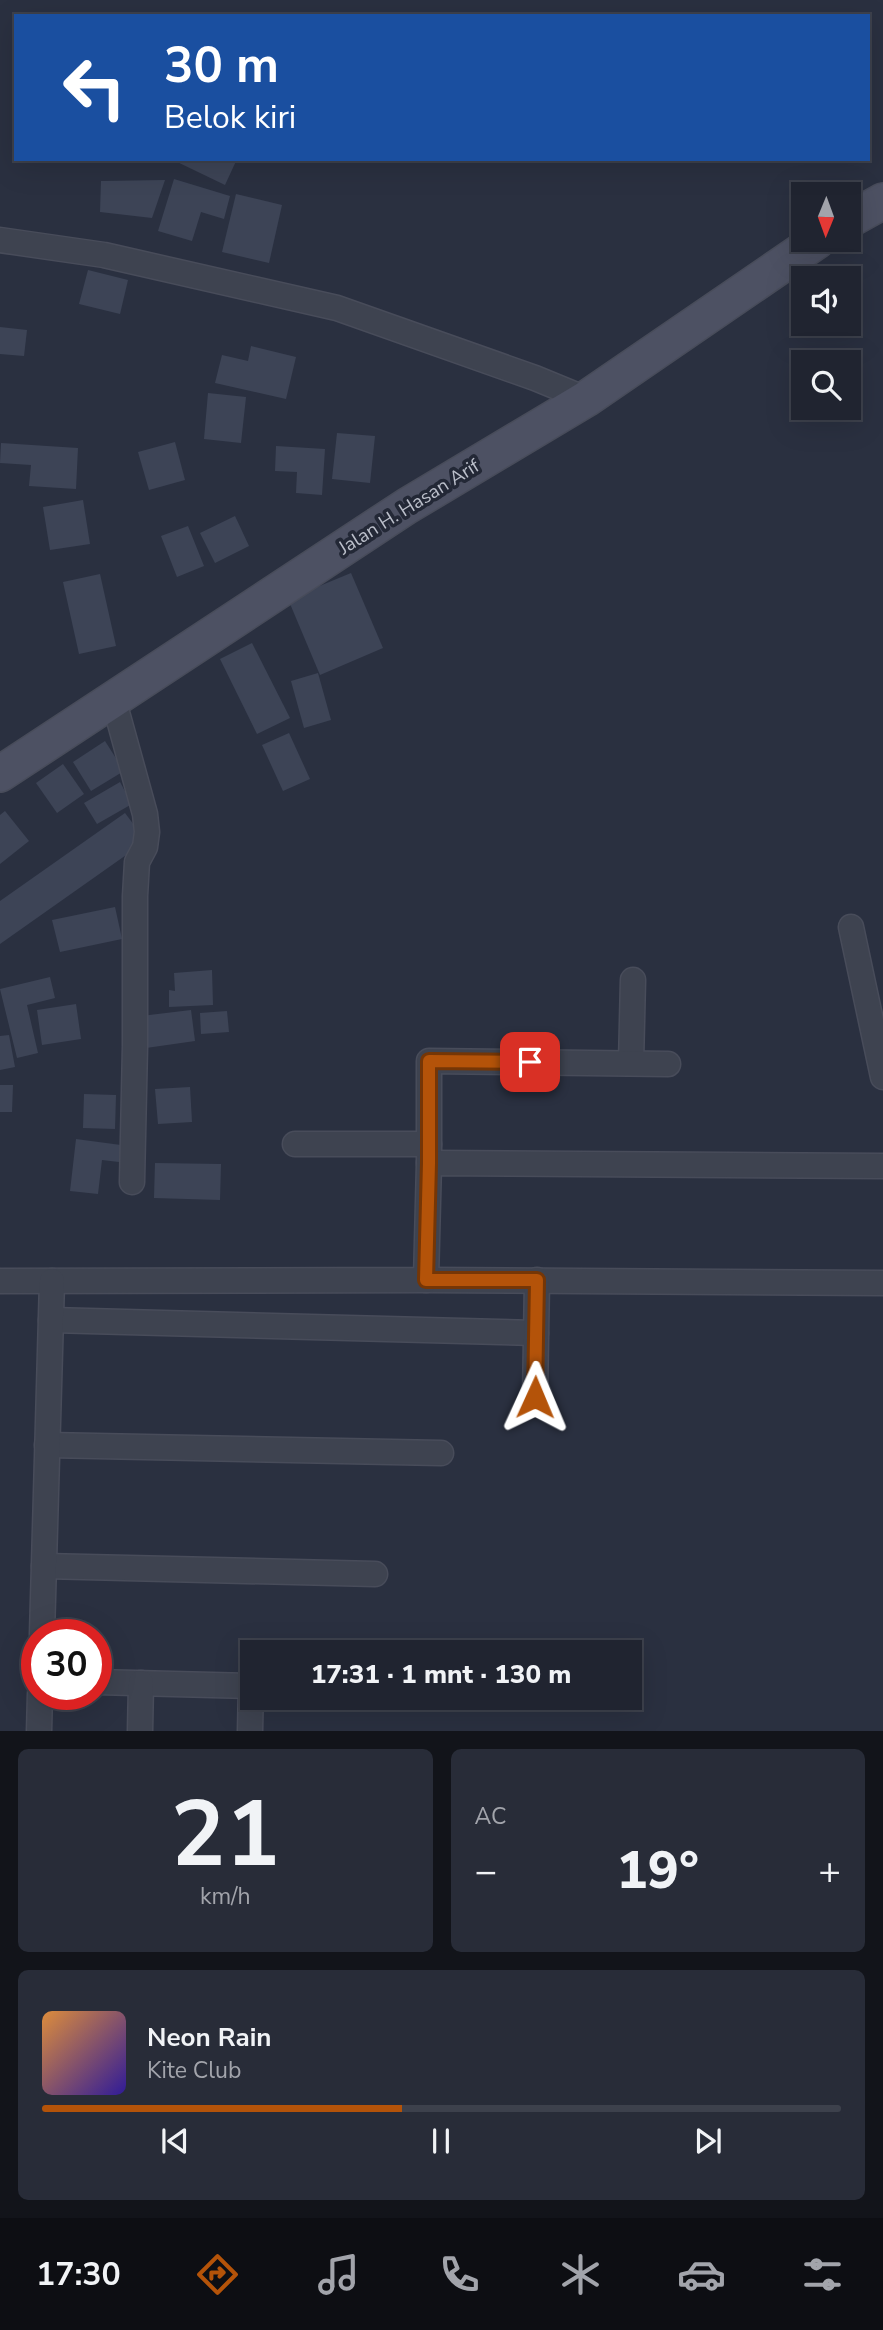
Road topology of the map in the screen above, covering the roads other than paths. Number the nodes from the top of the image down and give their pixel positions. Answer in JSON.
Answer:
{"nodes":[{"id":1,"x":883,"y":201,"type":"edge"},
{"id":2,"x":861,"y":213,"type":"edge"},
{"id":3,"x":0,"y":240,"type":"edge"},
{"id":4,"x":800,"y":252,"type":"edge"},
{"id":5,"x":586,"y":399,"type":"junction"},
{"id":6,"x":113,"y":698,"type":"junction"},
{"id":7,"x":0,"y":774,"type":"edge"},
{"id":8,"x":851,"y":928,"type":"dead end"},
{"id":9,"x":633,"y":979,"type":"dead end"},
{"id":10,"x":631,"y":1063,"type":"junction"},
{"id":11,"x":668,"y":1064,"type":"dead end"},
{"id":12,"x":883,"y":1077,"type":"edge"},
{"id":13,"x":295,"y":1144,"type":"dead end"},
{"id":14,"x":429,"y":1153,"type":"junction"},
{"id":15,"x":883,"y":1166,"type":"edge"},
{"id":16,"x":132,"y":1182,"type":"dead end"},
{"id":17,"x":426,"y":1280,"type":"junction"},
{"id":18,"x":537,"y":1280,"type":"junction"},
{"id":19,"x":0,"y":1281,"type":"edge"},
{"id":20,"x":52,"y":1281,"type":"junction"},
{"id":21,"x":883,"y":1283,"type":"edge"},
{"id":22,"x":51,"y":1321,"type":"junction"},
{"id":23,"x":536,"y":1334,"type":"junction"},
{"id":24,"x":535,"y":1397,"type":"dead end"},
{"id":25,"x":47,"y":1445,"type":"junction"},
{"id":26,"x":442,"y":1454,"type":"dead end"},
{"id":27,"x":44,"y":1566,"type":"junction"},
{"id":28,"x":374,"y":1574,"type":"dead end"},
{"id":29,"x":42,"y":1619,"type":"edge"},
{"id":30,"x":112,"y":1682,"type":"edge"},
{"id":31,"x":141,"y":1683,"type":"junction"},
{"id":32,"x":240,"y":1686,"type":"edge"},
{"id":33,"x":40,"y":1710,"type":"edge"},
{"id":34,"x":251,"y":1710,"type":"edge"},
{"id":35,"x":39,"y":1731,"type":"edge"},
{"id":36,"x":140,"y":1731,"type":"edge"},
{"id":37,"x":250,"y":1731,"type":"edge"}],
"edges":[{"from":1,"to":2,"type":"main road"},
{"from":3,"to":5,"type":"street"},
{"from":4,"to":5,"type":"main road","name":"Jalan H. Hasan Arif"},
{"from":5,"to":6,"type":"main road","name":"Jalan H. Hasan Arif"},
{"from":6,"to":7,"type":"main road","name":"Jalan H. Hasan Arif"},
{"from":6,"to":16,"type":"street"},
{"from":8,"to":12,"type":"street"},
{"from":9,"to":10,"type":"street"},
{"from":10,"to":11,"type":"street"},
{"from":10,"to":14,"type":"street"},
{"from":13,"to":14,"type":"street"},
{"from":14,"to":15,"type":"street"},
{"from":14,"to":17,"type":"street"},
{"from":17,"to":18,"type":"street"},
{"from":17,"to":20,"type":"street"},
{"from":18,"to":21,"type":"street"},
{"from":18,"to":23,"type":"street"},
{"from":19,"to":20,"type":"street"},
{"from":20,"to":22,"type":"street"},
{"from":22,"to":23,"type":"street"},
{"from":22,"to":25,"type":"street"},
{"from":23,"to":24,"type":"street"},
{"from":25,"to":26,"type":"street"},
{"from":25,"to":27,"type":"street"},
{"from":27,"to":28,"type":"street"},
{"from":27,"to":29,"type":"street"},
{"from":30,"to":31,"type":"street"},
{"from":31,"to":32,"type":"street"},
{"from":31,"to":36,"type":"street"},
{"from":33,"to":35,"type":"street"},
{"from":34,"to":37,"type":"street"}]}
